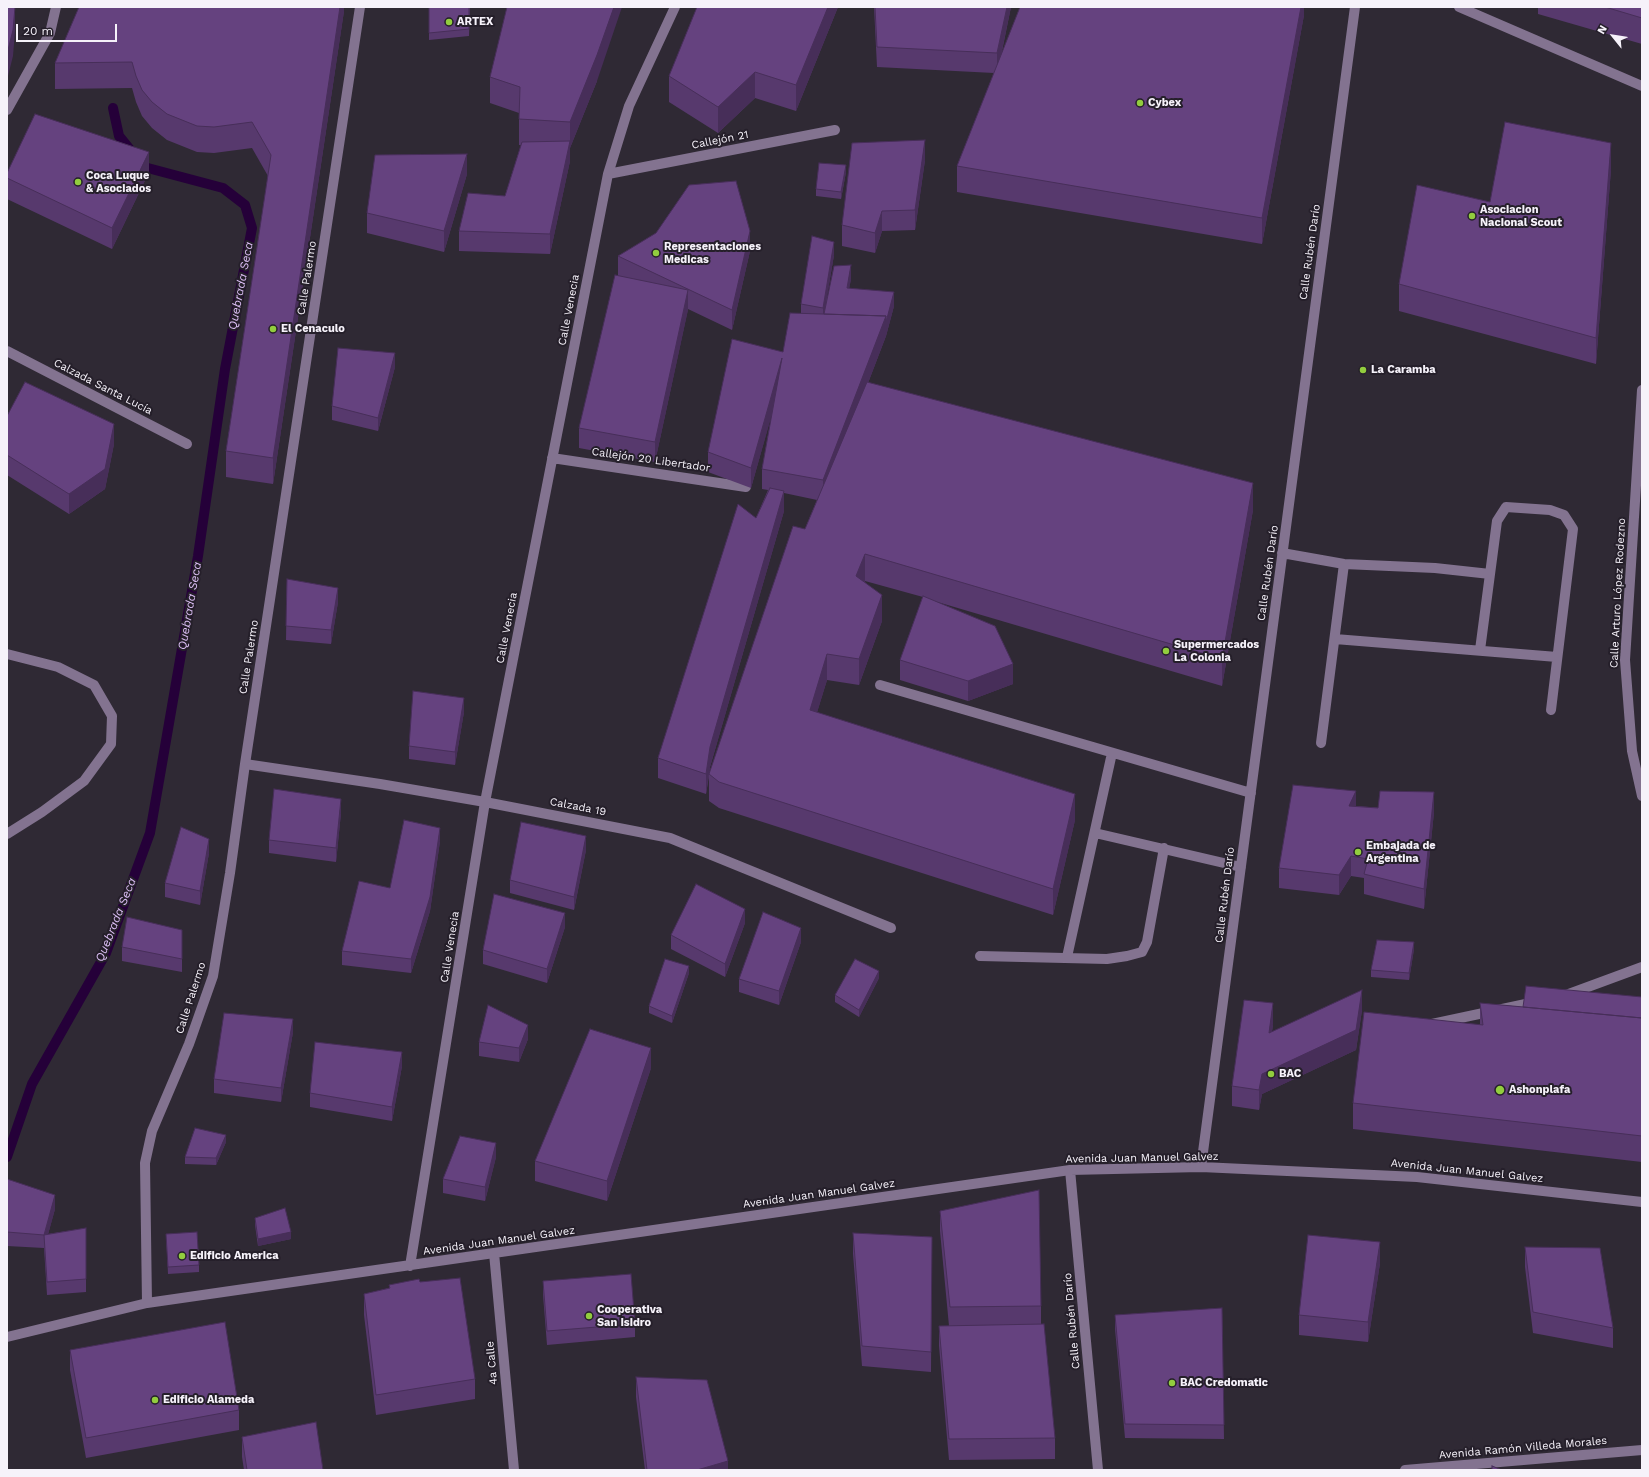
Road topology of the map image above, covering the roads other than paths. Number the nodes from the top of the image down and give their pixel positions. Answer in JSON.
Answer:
{"nodes":[{"id":1,"x":56,"y":7,"type":"edge"},
{"id":2,"x":360,"y":7,"type":"edge"},
{"id":3,"x":675,"y":7,"type":"edge"},
{"id":4,"x":1355,"y":7,"type":"edge"},
{"id":5,"x":1458,"y":7,"type":"edge"},
{"id":6,"x":1642,"y":86,"type":"edge"},
{"id":7,"x":7,"y":110,"type":"edge"},
{"id":8,"x":835,"y":130,"type":"dead end"},
{"id":9,"x":608,"y":174,"type":"junction"},
{"id":10,"x":7,"y":352,"type":"edge"},
{"id":11,"x":1642,"y":390,"type":"edge"},
{"id":12,"x":187,"y":444,"type":"dead end"},
{"id":13,"x":552,"y":458,"type":"junction"},
{"id":14,"x":746,"y":487,"type":"edge"},
{"id":15,"x":1282,"y":552,"type":"junction"},
{"id":16,"x":1344,"y":564,"type":"junction"},
{"id":17,"x":1490,"y":574,"type":"junction"},
{"id":18,"x":1335,"y":638,"type":"junction"},
{"id":19,"x":1480,"y":650,"type":"junction"},
{"id":20,"x":7,"y":654,"type":"edge"},
{"id":21,"x":1558,"y":657,"type":"junction"},
{"id":22,"x":880,"y":685,"type":"dead end"},
{"id":23,"x":1551,"y":710,"type":"dead end"},
{"id":24,"x":1321,"y":743,"type":"dead end"},
{"id":25,"x":1112,"y":753,"type":"junction"},
{"id":26,"x":245,"y":764,"type":"junction"},
{"id":27,"x":1250,"y":793,"type":"junction"},
{"id":28,"x":1642,"y":796,"type":"edge"},
{"id":29,"x":485,"y":802,"type":"junction"},
{"id":30,"x":1095,"y":833,"type":"junction"},
{"id":31,"x":7,"y":834,"type":"edge"},
{"id":32,"x":1164,"y":848,"type":"junction"},
{"id":33,"x":1241,"y":867,"type":"junction"},
{"id":34,"x":891,"y":928,"type":"dead end"},
{"id":35,"x":980,"y":956,"type":"dead end"},
{"id":36,"x":1067,"y":957,"type":"junction"},
{"id":37,"x":1642,"y":968,"type":"edge"},
{"id":38,"x":1422,"y":1026,"type":"edge"},
{"id":39,"x":1202,"y":1167,"type":"junction"},
{"id":40,"x":1070,"y":1170,"type":"junction"},
{"id":41,"x":1642,"y":1202,"type":"edge"},
{"id":42,"x":494,"y":1253,"type":"junction"},
{"id":43,"x":410,"y":1266,"type":"junction"},
{"id":44,"x":147,"y":1303,"type":"junction"},
{"id":45,"x":7,"y":1337,"type":"edge"},
{"id":46,"x":1642,"y":1450,"type":"edge"},
{"id":47,"x":514,"y":1470,"type":"edge"},
{"id":48,"x":1098,"y":1470,"type":"edge"},
{"id":49,"x":1405,"y":1470,"type":"edge"}],
"edges":[{"from":1,"to":7,"type":"street"},
{"from":2,"to":26,"type":"street","name":"Calle Palermo"},
{"from":3,"to":9,"type":"street","name":"Calle Venecia"},
{"from":4,"to":15,"type":"street","name":"Calle Rubén Darío"},
{"from":5,"to":6,"type":"street"},
{"from":8,"to":9,"type":"street","name":"Callejón 21"},
{"from":9,"to":13,"type":"street","name":"Calle Venecia"},
{"from":10,"to":12,"type":"street","name":"Calzada Santa Lucía"},
{"from":11,"to":28,"type":"street","name":"Calle Arturo López Rodezno"},
{"from":13,"to":14,"type":"street","name":"Callejón 20 Libertador"},
{"from":13,"to":29,"type":"street","name":"Calle Venecia"},
{"from":15,"to":16,"type":"street"},
{"from":15,"to":27,"type":"street","name":"Calle Rubén Darío"},
{"from":16,"to":17,"type":"street"},
{"from":16,"to":18,"type":"street"},
{"from":17,"to":19,"type":"street"},
{"from":17,"to":21,"type":"street"},
{"from":18,"to":19,"type":"street"},
{"from":18,"to":24,"type":"street"},
{"from":19,"to":21,"type":"street"},
{"from":20,"to":31,"type":"street"},
{"from":21,"to":23,"type":"street"},
{"from":22,"to":25,"type":"street"},
{"from":25,"to":27,"type":"street"},
{"from":25,"to":30,"type":"street"},
{"from":26,"to":29,"type":"street","name":"Calzada 19"},
{"from":26,"to":44,"type":"street","name":"Calle Palermo"},
{"from":27,"to":33,"type":"street","name":"Calle Rubén Darío"},
{"from":29,"to":34,"type":"street","name":"Calzada 19"},
{"from":29,"to":43,"type":"street","name":"Calle Venecia"},
{"from":30,"to":32,"type":"street"},
{"from":30,"to":36,"type":"street"},
{"from":32,"to":33,"type":"street"},
{"from":32,"to":36,"type":"street"},
{"from":33,"to":39,"type":"street","name":"Calle Rubén Darío"},
{"from":35,"to":36,"type":"street"},
{"from":37,"to":38,"type":"street"},
{"from":39,"to":40,"type":"street","name":"Avenida Juan Manuel Galvez"},
{"from":39,"to":41,"type":"street","name":"Avenida Juan Manuel Galvez"},
{"from":40,"to":42,"type":"street","name":"Avenida Juan Manuel Galvez"},
{"from":40,"to":48,"type":"street","name":"Calle Rubén Darío"},
{"from":42,"to":43,"type":"street","name":"Avenida Juan Manuel Galvez"},
{"from":42,"to":47,"type":"street","name":"4a Calle"},
{"from":43,"to":44,"type":"street","name":"Avenida Juan Manuel Galvez"},
{"from":44,"to":45,"type":"street","name":"Avenida Juan Manuel Galvez"},
{"from":46,"to":49,"type":"street","name":"Avenida Ramón Villeda Morales"}]}
